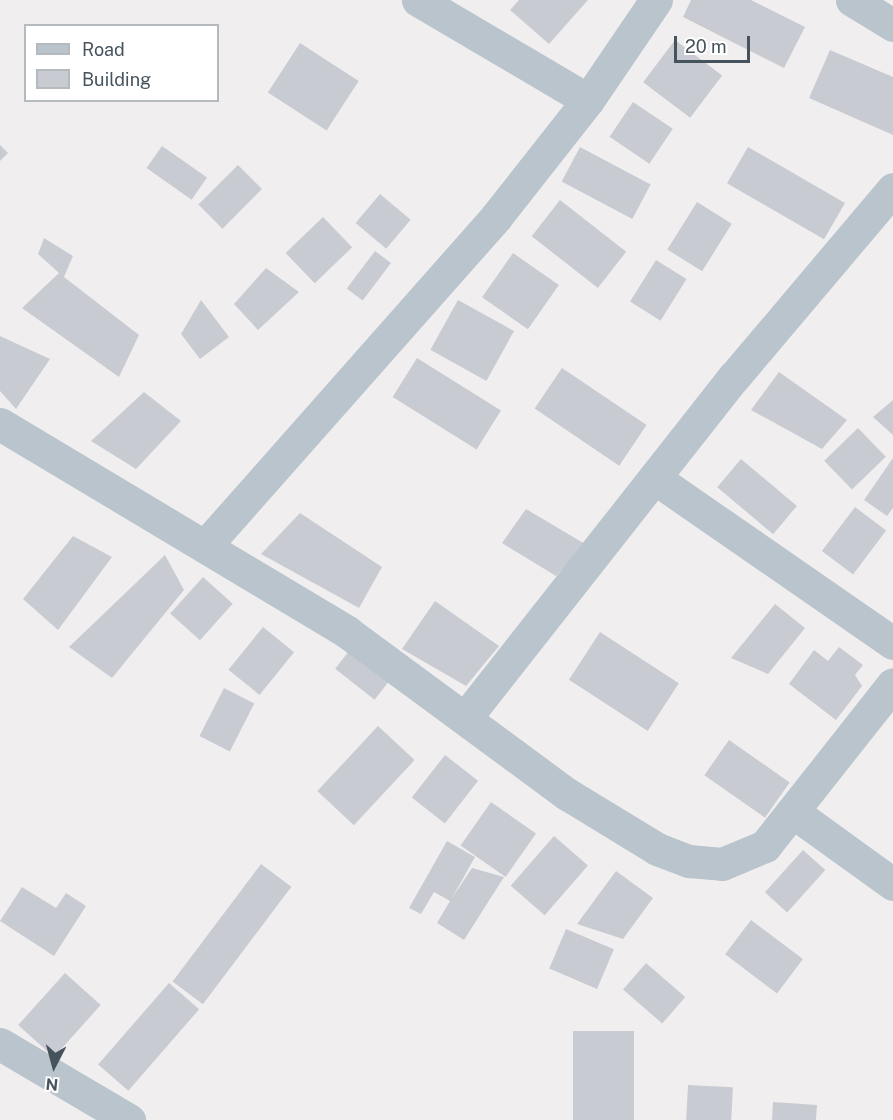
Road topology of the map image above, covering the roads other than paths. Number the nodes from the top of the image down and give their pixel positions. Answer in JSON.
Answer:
{"nodes":[{"id":1,"x":417,"y":0,"type":"edge"},
{"id":2,"x":656,"y":0,"type":"edge"},
{"id":3,"x":852,"y":0,"type":"edge"},
{"id":4,"x":893,"y":25,"type":"edge"},
{"id":5,"x":588,"y":100,"type":"junction"},
{"id":6,"x":893,"y":189,"type":"edge"},
{"id":7,"x":0,"y":424,"type":"edge"},
{"id":8,"x":656,"y":479,"type":"junction"},
{"id":9,"x":206,"y":545,"type":"junction"},
{"id":10,"x":893,"y":642,"type":"edge"},
{"id":11,"x":893,"y":684,"type":"edge"},
{"id":12,"x":466,"y":717,"type":"junction"},
{"id":13,"x":793,"y":812,"type":"junction"},
{"id":14,"x":893,"y":884,"type":"edge"},
{"id":15,"x":0,"y":1044,"type":"edge"},
{"id":16,"x":129,"y":1120,"type":"edge"}],
"edges":[{"from":1,"to":5,"type":"street"},
{"from":2,"to":5,"type":"street"},
{"from":3,"to":4,"type":"street"},
{"from":5,"to":9,"type":"street"},
{"from":6,"to":8,"type":"street"},
{"from":7,"to":9,"type":"street"},
{"from":8,"to":10,"type":"street"},
{"from":8,"to":12,"type":"street"},
{"from":9,"to":12,"type":"street"},
{"from":11,"to":13,"type":"street"},
{"from":12,"to":13,"type":"street"},
{"from":13,"to":14,"type":"street"},
{"from":15,"to":16,"type":"street"}]}
